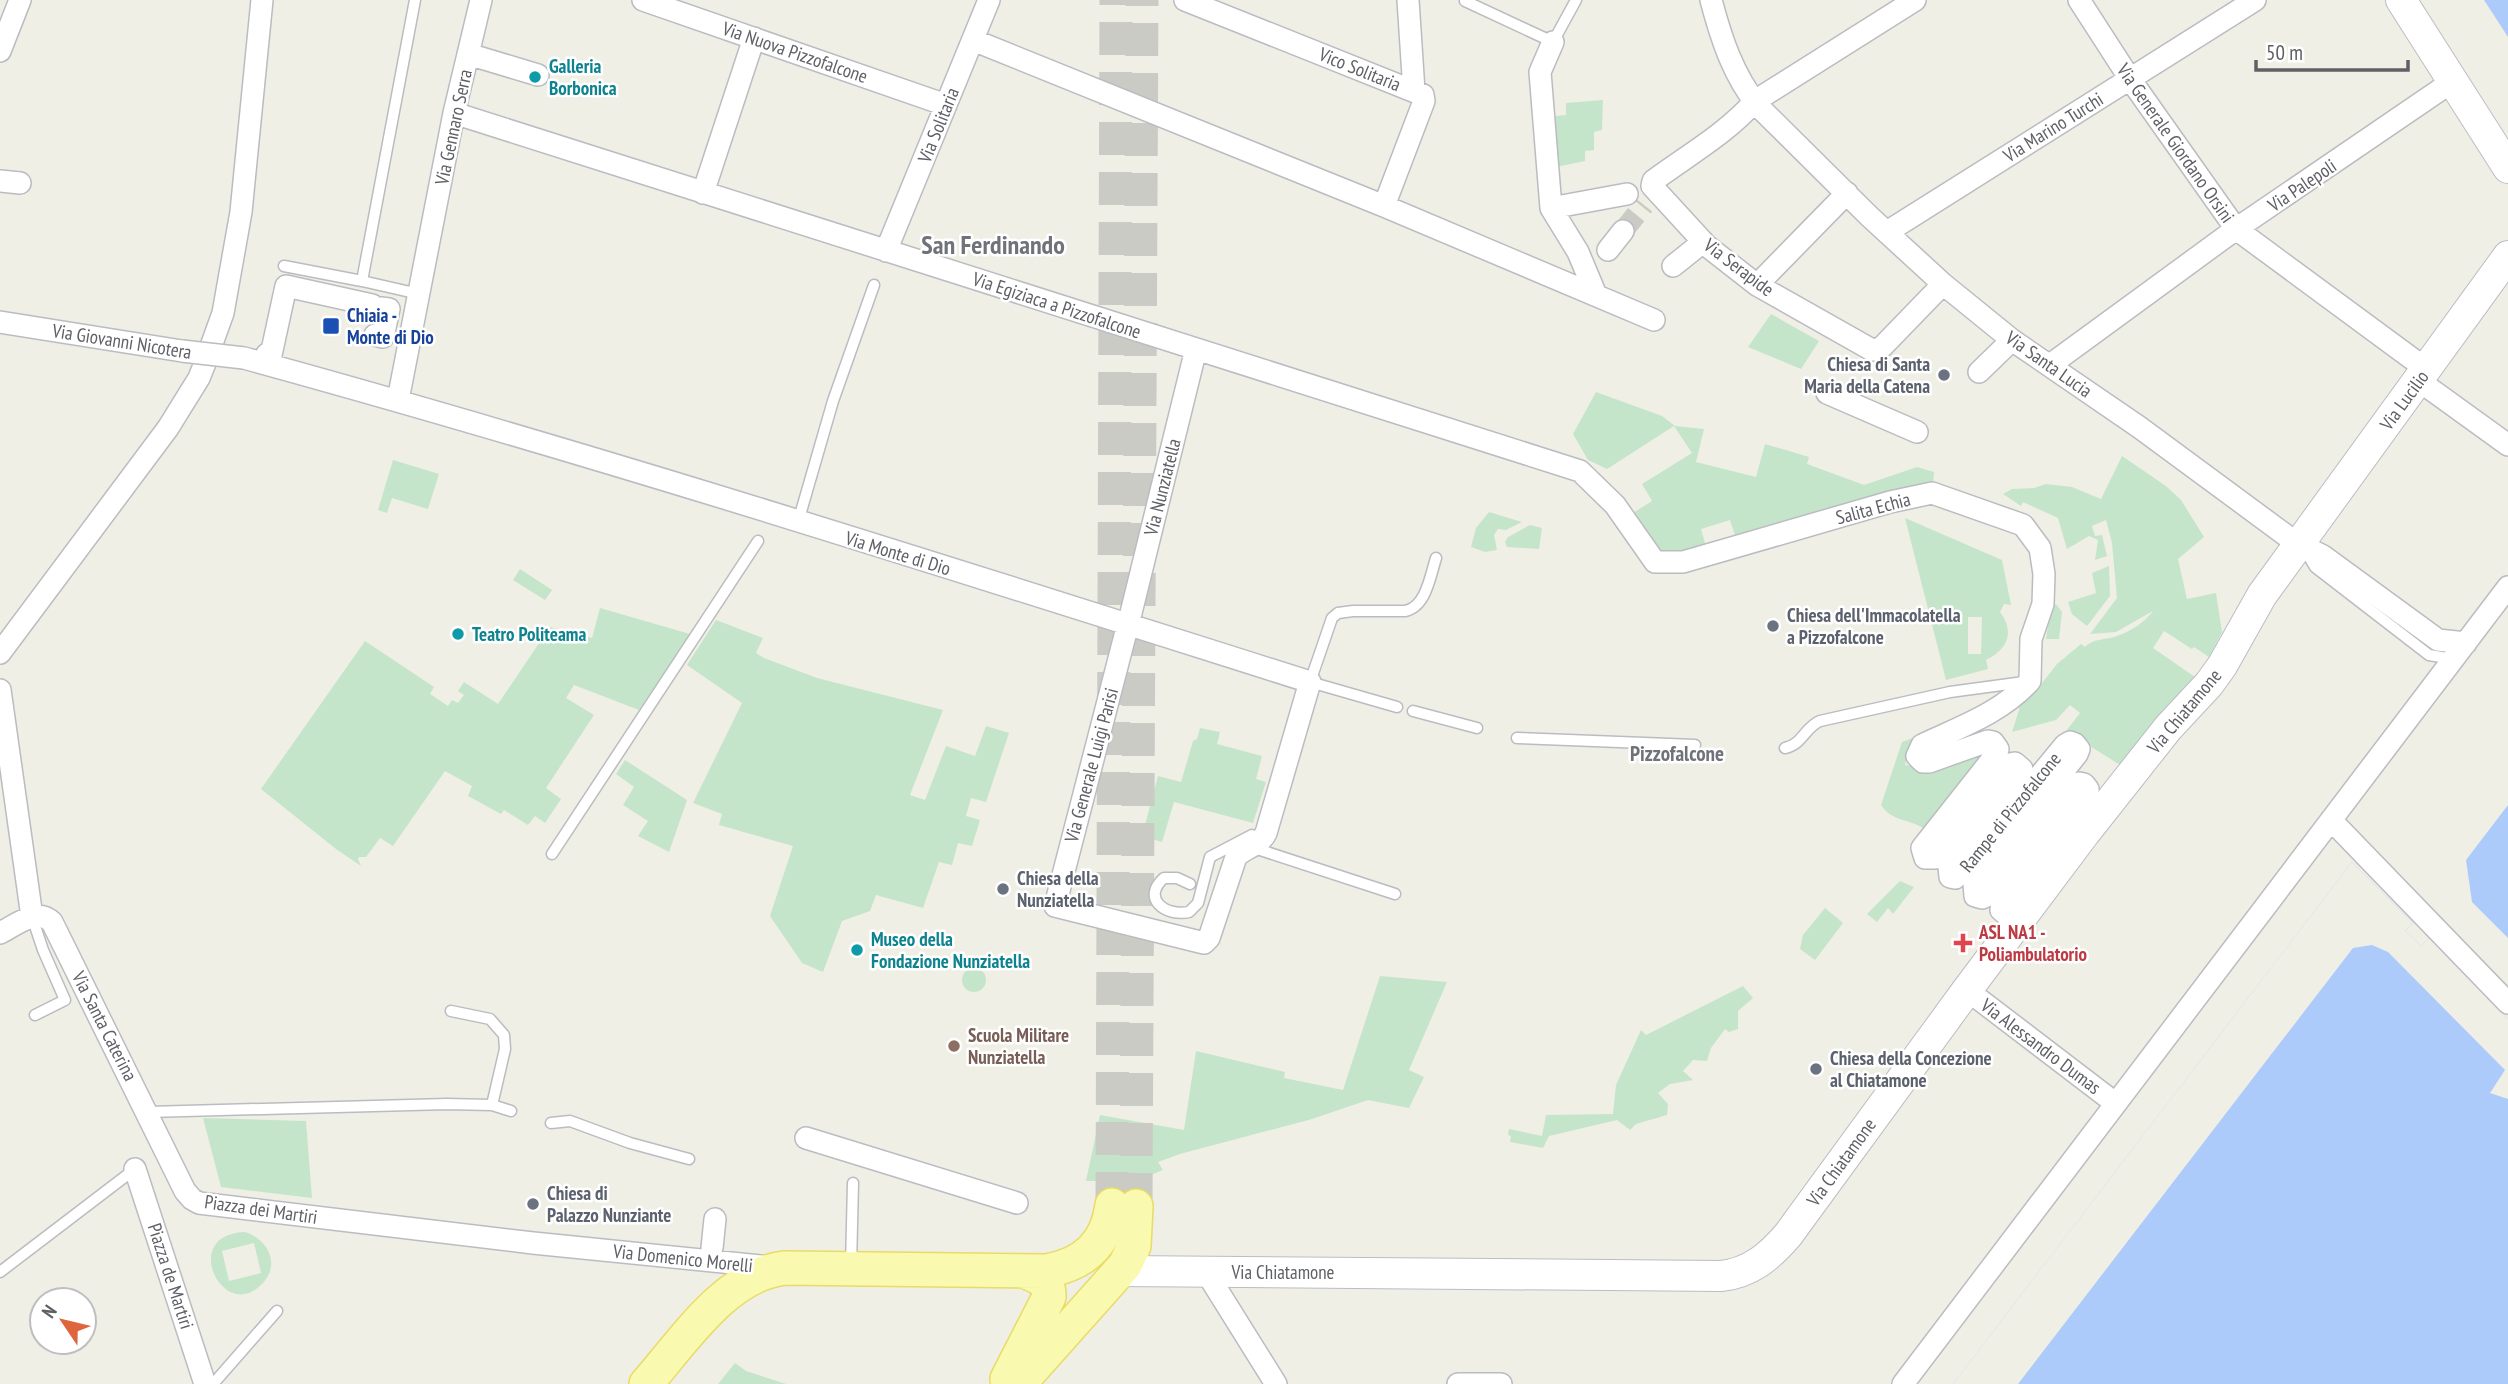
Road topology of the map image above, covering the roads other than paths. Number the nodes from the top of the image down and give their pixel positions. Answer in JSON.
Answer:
{"nodes":[{"id":1,"x":20,"y":0,"type":"edge"},
{"id":2,"x":262,"y":0,"type":"edge"},
{"id":3,"x":415,"y":0,"type":"edge"},
{"id":4,"x":481,"y":0,"type":"edge"},
{"id":5,"x":643,"y":0,"type":"edge"},
{"id":6,"x":989,"y":0,"type":"edge"},
{"id":7,"x":1185,"y":0,"type":"edge"},
{"id":8,"x":1408,"y":0,"type":"edge"},
{"id":9,"x":1576,"y":0,"type":"edge"},
{"id":10,"x":1712,"y":0,"type":"edge"},
{"id":11,"x":1914,"y":0,"type":"edge"},
{"id":12,"x":2079,"y":0,"type":"edge"},
{"id":13,"x":2255,"y":0,"type":"edge"},
{"id":14,"x":2401,"y":0,"type":"edge"},
{"id":15,"x":1465,"y":1,"type":"edge"},
{"id":16,"x":754,"y":38,"type":"junction"},
{"id":17,"x":973,"y":40,"type":"junction"},
{"id":18,"x":1553,"y":42,"type":"junction"},
{"id":19,"x":0,"y":51,"type":"edge"},
{"id":20,"x":468,"y":54,"type":"junction"},
{"id":21,"x":538,"y":75,"type":"dead end"},
{"id":22,"x":2130,"y":79,"type":"junction"},
{"id":23,"x":2453,"y":81,"type":"junction"},
{"id":24,"x":1415,"y":91,"type":"junction"},
{"id":25,"x":1755,"y":102,"type":"junction"},
{"id":26,"x":946,"y":105,"type":"junction"},
{"id":27,"x":454,"y":113,"type":"junction"},
{"id":28,"x":2508,"y":168,"type":"edge"},
{"id":29,"x":703,"y":193,"type":"junction"},
{"id":30,"x":1847,"y":193,"type":"junction"},
{"id":31,"x":1642,"y":197,"type":"junction"},
{"id":32,"x":1384,"y":206,"type":"junction"},
{"id":33,"x":1551,"y":208,"type":"junction"},
{"id":34,"x":2236,"y":229,"type":"junction"},
{"id":35,"x":1623,"y":231,"type":"tunnel mouth"},
{"id":36,"x":1887,"y":232,"type":"junction"},
{"id":37,"x":1703,"y":242,"type":"junction"},
{"id":38,"x":1608,"y":250,"type":"dead end"},
{"id":39,"x":885,"y":255,"type":"junction"},
{"id":40,"x":2508,"y":256,"type":"edge"},
{"id":41,"x":284,"y":266,"type":"dead end"},
{"id":42,"x":1673,"y":266,"type":"dead end"},
{"id":43,"x":362,"y":281,"type":"junction"},
{"id":44,"x":1943,"y":284,"type":"junction"},
{"id":45,"x":874,"y":285,"type":"dead end"},
{"id":46,"x":1757,"y":285,"type":"junction"},
{"id":47,"x":419,"y":294,"type":"junction"},
{"id":48,"x":1596,"y":295,"type":"junction"},
{"id":49,"x":1654,"y":320,"type":"dead end"},
{"id":50,"x":0,"y":322,"type":"edge"},
{"id":51,"x":375,"y":335,"type":"dead end"},
{"id":52,"x":2012,"y":340,"type":"junction"},
{"id":53,"x":1196,"y":349,"type":"junction"},
{"id":54,"x":267,"y":354,"type":"dead end"},
{"id":55,"x":2050,"y":365,"type":"junction"},
{"id":56,"x":1979,"y":372,"type":"dead end"},
{"id":57,"x":2422,"y":375,"type":"junction"},
{"id":58,"x":1827,"y":393,"type":"dead end"},
{"id":59,"x":398,"y":400,"type":"junction"},
{"id":60,"x":1917,"y":432,"type":"dead end"},
{"id":61,"x":2508,"y":445,"type":"edge"},
{"id":62,"x":1580,"y":471,"type":"joint"},
{"id":63,"x":798,"y":522,"type":"junction"},
{"id":64,"x":758,"y":541,"type":"dead end"},
{"id":65,"x":2300,"y":544,"type":"junction"},
{"id":66,"x":1436,"y":558,"type":"dead end"},
{"id":67,"x":2508,"y":587,"type":"edge"},
{"id":68,"x":1128,"y":624,"type":"junction"},
{"id":69,"x":2460,"y":651,"type":"junction"},
{"id":70,"x":0,"y":653,"type":"edge"},
{"id":71,"x":2030,"y":681,"type":"junction"},
{"id":72,"x":1310,"y":682,"type":"junction"},
{"id":73,"x":0,"y":690,"type":"edge"},
{"id":74,"x":1397,"y":707,"type":"dead end"},
{"id":75,"x":1413,"y":711,"type":"dead end"},
{"id":76,"x":1476,"y":728,"type":"dead end"},
{"id":77,"x":1517,"y":738,"type":"dead end"},
{"id":78,"x":1695,"y":745,"type":"dead end"},
{"id":79,"x":1785,"y":748,"type":"dead end"},
{"id":80,"x":2331,"y":820,"type":"junction"},
{"id":81,"x":1267,"y":827,"type":"junction"},
{"id":82,"x":1251,"y":847,"type":"junction"},
{"id":83,"x":552,"y":854,"type":"dead end"},
{"id":84,"x":1190,"y":884,"type":"dead end"},
{"id":85,"x":1395,"y":894,"type":"dead end"},
{"id":86,"x":32,"y":917,"type":"junction"},
{"id":87,"x":2017,"y":923,"type":"junction"},
{"id":88,"x":0,"y":933,"type":"edge"},
{"id":89,"x":1967,"y":990,"type":"junction"},
{"id":90,"x":2508,"y":1003,"type":"edge"},
{"id":91,"x":451,"y":1011,"type":"dead end"},
{"id":92,"x":35,"y":1015,"type":"dead end"},
{"id":93,"x":2115,"y":1103,"type":"junction"},
{"id":94,"x":492,"y":1105,"type":"junction"},
{"id":95,"x":511,"y":1111,"type":"dead end"},
{"id":96,"x":148,"y":1112,"type":"junction"},
{"id":97,"x":551,"y":1123,"type":"dead end"},
{"id":98,"x":806,"y":1138,"type":"dead end"},
{"id":99,"x":167,"y":1152,"type":"joint"},
{"id":100,"x":689,"y":1159,"type":"dead end"},
{"id":101,"x":135,"y":1169,"type":"joint"},
{"id":102,"x":853,"y":1183,"type":"dead end"},
{"id":103,"x":1017,"y":1203,"type":"dead end"},
{"id":104,"x":715,"y":1219,"type":"dead end"},
{"id":105,"x":342,"y":1220,"type":"joint"},
{"id":106,"x":712,"y":1248,"type":"dead end"},
{"id":107,"x":785,"y":1268,"type":"junction"},
{"id":108,"x":851,"y":1268,"type":"junction"},
{"id":109,"x":1121,"y":1271,"type":"junction"},
{"id":110,"x":0,"y":1272,"type":"edge"},
{"id":111,"x":1026,"y":1272,"type":"junction"},
{"id":112,"x":1206,"y":1272,"type":"junction"},
{"id":113,"x":277,"y":1311,"type":"dead end"},
{"id":114,"x":205,"y":1384,"type":"edge"},
{"id":115,"x":212,"y":1384,"type":"edge"},
{"id":116,"x":646,"y":1384,"type":"edge"},
{"id":117,"x":1004,"y":1384,"type":"edge"},
{"id":118,"x":1019,"y":1384,"type":"edge"},
{"id":119,"x":1276,"y":1384,"type":"edge"},
{"id":120,"x":1458,"y":1384,"type":"edge"},
{"id":121,"x":1500,"y":1384,"type":"edge"},
{"id":122,"x":1903,"y":1384,"type":"edge"}],
"edges":[{"from":1,"to":19,"type":"street"},
{"from":2,"to":70,"type":"street"},
{"from":3,"to":43,"type":"lane"},
{"from":4,"to":20,"type":"street","name":"Via Gennaro Serra"},
{"from":5,"to":16,"type":"street","name":"Via Nuova Pizzofalcone"},
{"from":6,"to":17,"type":"street","name":"Via Solitaria"},
{"from":7,"to":24,"type":"street","name":"Vico Solitaria"},
{"from":8,"to":24,"type":"street"},
{"from":9,"to":18,"type":"lane"},
{"from":10,"to":25,"type":"street","name":"Via Santa Lucia"},
{"from":11,"to":25,"type":"street"},
{"from":12,"to":22,"type":"street","name":"Via Generale Giordano Orsini"},
{"from":13,"to":22,"type":"street","name":"Via Marino Turchi"},
{"from":14,"to":23,"type":"street"},
{"from":15,"to":18,"type":"lane"},
{"from":16,"to":26,"type":"street","name":"Via Nuova Pizzofalcone"},
{"from":16,"to":29,"type":"street"},
{"from":17,"to":26,"type":"street","name":"Via Solitaria"},
{"from":17,"to":32,"type":"street"},
{"from":18,"to":33,"type":"street"},
{"from":20,"to":21,"type":"street"},
{"from":20,"to":27,"type":"street","name":"Via Gennaro Serra"},
{"from":22,"to":34,"type":"street","name":"Via Generale Giordano Orsini"},
{"from":22,"to":36,"type":"street","name":"Via Marino Turchi"},
{"from":23,"to":28,"type":"street"},
{"from":23,"to":34,"type":"street","name":"Via Palepoli"},
{"from":24,"to":32,"type":"street","name":"Vico Solitaria"},
{"from":25,"to":30,"type":"street","name":"Via Santa Lucia"},
{"from":25,"to":31,"type":"street"},
{"from":26,"to":39,"type":"street","name":"Via Solitaria"},
{"from":27,"to":29,"type":"street","name":"Via Egiziaca a Pizzofalcone"},
{"from":27,"to":47,"type":"street","name":"Via Gennaro Serra"},
{"from":29,"to":39,"type":"street","name":"Via Egiziaca a Pizzofalcone"},
{"from":30,"to":36,"type":"street","name":"Via Santa Lucia"},
{"from":30,"to":46,"type":"street"},
{"from":31,"to":33,"type":"street"},
{"from":31,"to":37,"type":"street","name":"Via Serapide"},
{"from":32,"to":48,"type":"street"},
{"from":33,"to":48,"type":"street"},
{"from":34,"to":55,"type":"street","name":"Via Palepoli"},
{"from":34,"to":57,"type":"street","name":"Via Generale Giordano Orsini"},
{"from":35,"to":38,"type":"street"},
{"from":36,"to":44,"type":"street","name":"Via Santa Lucia"},
{"from":37,"to":42,"type":"street"},
{"from":37,"to":46,"type":"street","name":"Via Serapide"},
{"from":39,"to":53,"type":"street","name":"Via Egiziaca a Pizzofalcone"},
{"from":40,"to":57,"type":"street","name":"Via Lucilio"},
{"from":41,"to":43,"type":"lane"},
{"from":43,"to":47,"type":"lane"},
{"from":44,"to":46,"type":"street","name":"Via Serapide"},
{"from":44,"to":52,"type":"street","name":"Via Santa Lucia"},
{"from":45,"to":63,"type":"lane"},
{"from":47,"to":59,"type":"street","name":"Via Gennaro Serra"},
{"from":48,"to":49,"type":"street"},
{"from":50,"to":59,"type":"street","name":"Via Giovanni Nicotera","bridge":true},
{"from":51,"to":54,"type":"street"},
{"from":52,"to":55,"type":"street","name":"Via Santa Lucia"},
{"from":52,"to":56,"type":"street"},
{"from":53,"to":62,"type":"street","name":"Via Egiziaca a Pizzofalcone"},
{"from":53,"to":68,"type":"street","name":"Via Nunziatella"},
{"from":55,"to":65,"type":"street","name":"Via Santa Lucia"},
{"from":57,"to":61,"type":"street","name":"Via Generale Giordano Orsini"},
{"from":57,"to":65,"type":"street","name":"Via Lucilio"},
{"from":58,"to":60,"type":"street"},
{"from":59,"to":63,"type":"street","name":"Via Monte di Dio"},
{"from":62,"to":71,"type":"street","name":"Salita Echia"},
{"from":63,"to":68,"type":"street","name":"Via Monte di Dio"},
{"from":64,"to":83,"type":"lane"},
{"from":65,"to":69,"type":"street","name":"Via Santa Lucia"},
{"from":65,"to":87,"type":"street","name":"Via Chiatamone"},
{"from":66,"to":72,"type":"lane"},
{"from":67,"to":69,"type":"street"},
{"from":68,"to":72,"type":"street","name":"Via Monte di Dio"},
{"from":68,"to":82,"type":"street","name":"Via Generale Luigi Parisi"},
{"from":69,"to":80,"type":"street"},
{"from":71,"to":79,"type":"lane"},
{"from":71,"to":87,"type":"street","name":"Rampe di Pizzofalcone"},
{"from":72,"to":74,"type":"lane","name":"Via Monte di Dio"},
{"from":72,"to":81,"type":"street"},
{"from":73,"to":86,"type":"street"},
{"from":75,"to":76,"type":"lane"},
{"from":77,"to":78,"type":"lane"},
{"from":80,"to":90,"type":"street"},
{"from":80,"to":93,"type":"street"},
{"from":81,"to":82,"type":"street"},
{"from":81,"to":84,"type":"lane"},
{"from":82,"to":85,"type":"lane"},
{"from":86,"to":88,"type":"street"},
{"from":86,"to":92,"type":"lane"},
{"from":86,"to":96,"type":"street","name":"Via Santa Caterina"},
{"from":87,"to":89,"type":"street","name":"Via Chiatamone"},
{"from":89,"to":93,"type":"street","name":"Via Alessandro Dumas"},
{"from":89,"to":112,"type":"street","name":"Via Chiatamone"},
{"from":91,"to":94,"type":"lane"},
{"from":93,"to":122,"type":"street"},
{"from":94,"to":95,"type":"lane"},
{"from":94,"to":96,"type":"lane"},
{"from":96,"to":99,"type":"street","name":"Via Santa Caterina"},
{"from":97,"to":100,"type":"lane"},
{"from":98,"to":103,"type":"street"},
{"from":99,"to":105,"type":"street","name":"Piazza dei Martiri"},
{"from":101,"to":110,"type":"lane"},
{"from":101,"to":114,"type":"street","name":"Piazza de Martiri"},
{"from":102,"to":108,"type":"lane"},
{"from":104,"to":106,"type":"street"},
{"from":105,"to":107,"type":"street","name":"Via Domenico Morelli"},
{"from":107,"to":108,"type":"main road","name":"Via Domenico Morelli"},
{"from":107,"to":116,"type":"main road"},
{"from":108,"to":111,"type":"main road","name":"Via Domenico Morelli"},
{"from":109,"to":111,"type":"main road","name":"Via Domenico Morelli"},
{"from":109,"to":112,"type":"street","name":"Via Chiatamone"},
{"from":109,"to":118,"type":"main road"},
{"from":111,"to":117,"type":"main road"},
{"from":112,"to":119,"type":"street"},
{"from":113,"to":115,"type":"lane"},
{"from":120,"to":121,"type":"street"}]}
